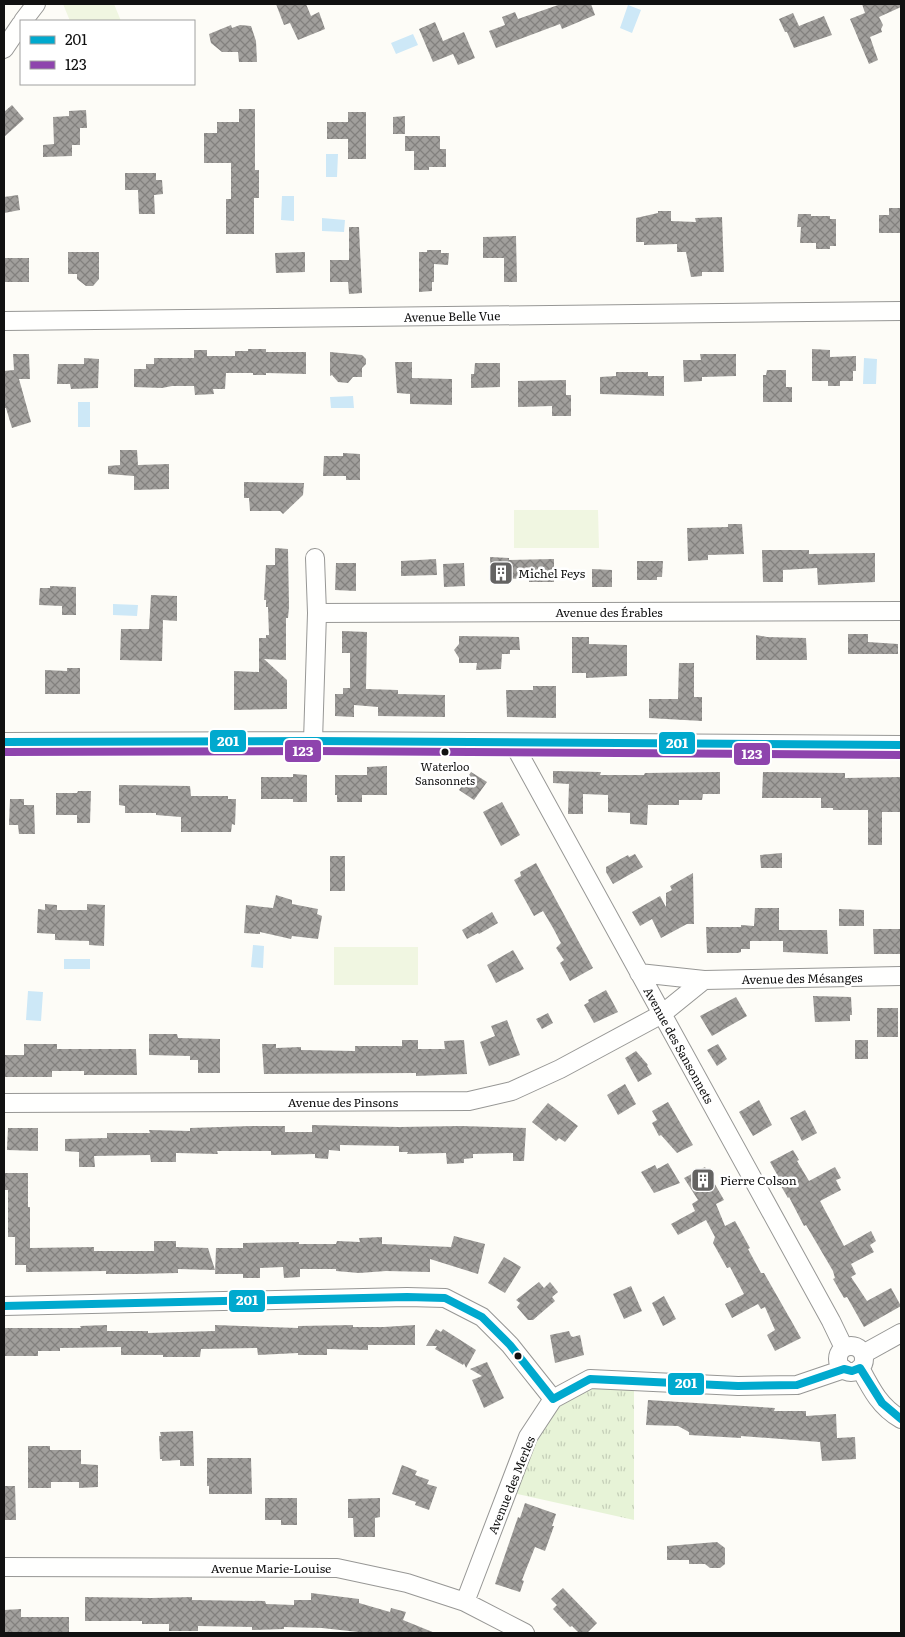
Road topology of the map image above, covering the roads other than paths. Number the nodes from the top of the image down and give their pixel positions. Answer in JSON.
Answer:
{"nodes":[{"id":1,"x":36,"y":4,"type":"edge"},
{"id":2,"x":24,"y":20,"type":"edge"},
{"id":3,"x":20,"y":26,"type":"edge"},
{"id":4,"x":4,"y":49,"type":"edge"},
{"id":5,"x":901,"y":311,"type":"edge"},
{"id":6,"x":4,"y":321,"type":"edge"},
{"id":7,"x":315,"y":558,"type":"dead end"},
{"id":8,"x":901,"y":612,"type":"edge"},
{"id":9,"x":316,"y":613,"type":"junction"},
{"id":10,"x":313,"y":741,"type":"junction"},
{"id":11,"x":4,"y":742,"type":"edge"},
{"id":12,"x":513,"y":743,"type":"junction"},
{"id":13,"x":901,"y":745,"type":"edge"},
{"id":14,"x":639,"y":973,"type":"junction"},
{"id":15,"x":901,"y":976,"type":"edge"},
{"id":16,"x":704,"y":980,"type":"junction"},
{"id":17,"x":662,"y":1014,"type":"junction"},
{"id":18,"x":4,"y":1103,"type":"edge"},
{"id":19,"x":4,"y":1306,"type":"edge"},
{"id":20,"x":901,"y":1333,"type":"edge"},
{"id":21,"x":856,"y":1364,"type":"junction"},
{"id":22,"x":553,"y":1399,"type":"junction"},
{"id":23,"x":901,"y":1418,"type":"edge"},
{"id":24,"x":4,"y":1567,"type":"edge"},
{"id":25,"x":465,"y":1602,"type":"junction"},
{"id":26,"x":525,"y":1633,"type":"edge"}],
"edges":[{"from":1,"to":2,"type":"street"},
{"from":3,"to":4,"type":"street"},
{"from":5,"to":6,"type":"street","name":"Avenue Belle Vue"},
{"from":7,"to":9,"type":"street"},
{"from":8,"to":9,"type":"street","name":"Avenue des Érables"},
{"from":9,"to":10,"type":"street"},
{"from":10,"to":11,"type":"street"},
{"from":10,"to":12,"type":"street"},
{"from":12,"to":13,"type":"street"},
{"from":12,"to":14,"type":"street","name":"Avenue des Sansonnets"},
{"from":14,"to":16,"type":"street","name":"Avenue des Mésanges"},
{"from":14,"to":17,"type":"street","name":"Avenue des Sansonnets"},
{"from":15,"to":16,"type":"street","name":"Avenue des Mésanges"},
{"from":16,"to":17,"type":"street"},
{"from":17,"to":18,"type":"street","name":"Avenue des Pinsons"},
{"from":17,"to":21,"type":"street","name":"Avenue des Sansonnets"},
{"from":19,"to":22,"type":"street"},
{"from":20,"to":21,"type":"street","name":"Avenue des Merles"},
{"from":21,"to":22,"type":"street","name":"Avenue des Merles"},
{"from":21,"to":23,"type":"street"},
{"from":22,"to":25,"type":"street","name":"Avenue des Merles"},
{"from":24,"to":25,"type":"street","name":"Avenue Marie-Louise"},
{"from":25,"to":26,"type":"street","name":"Avenue Marie-Louise"}]}
